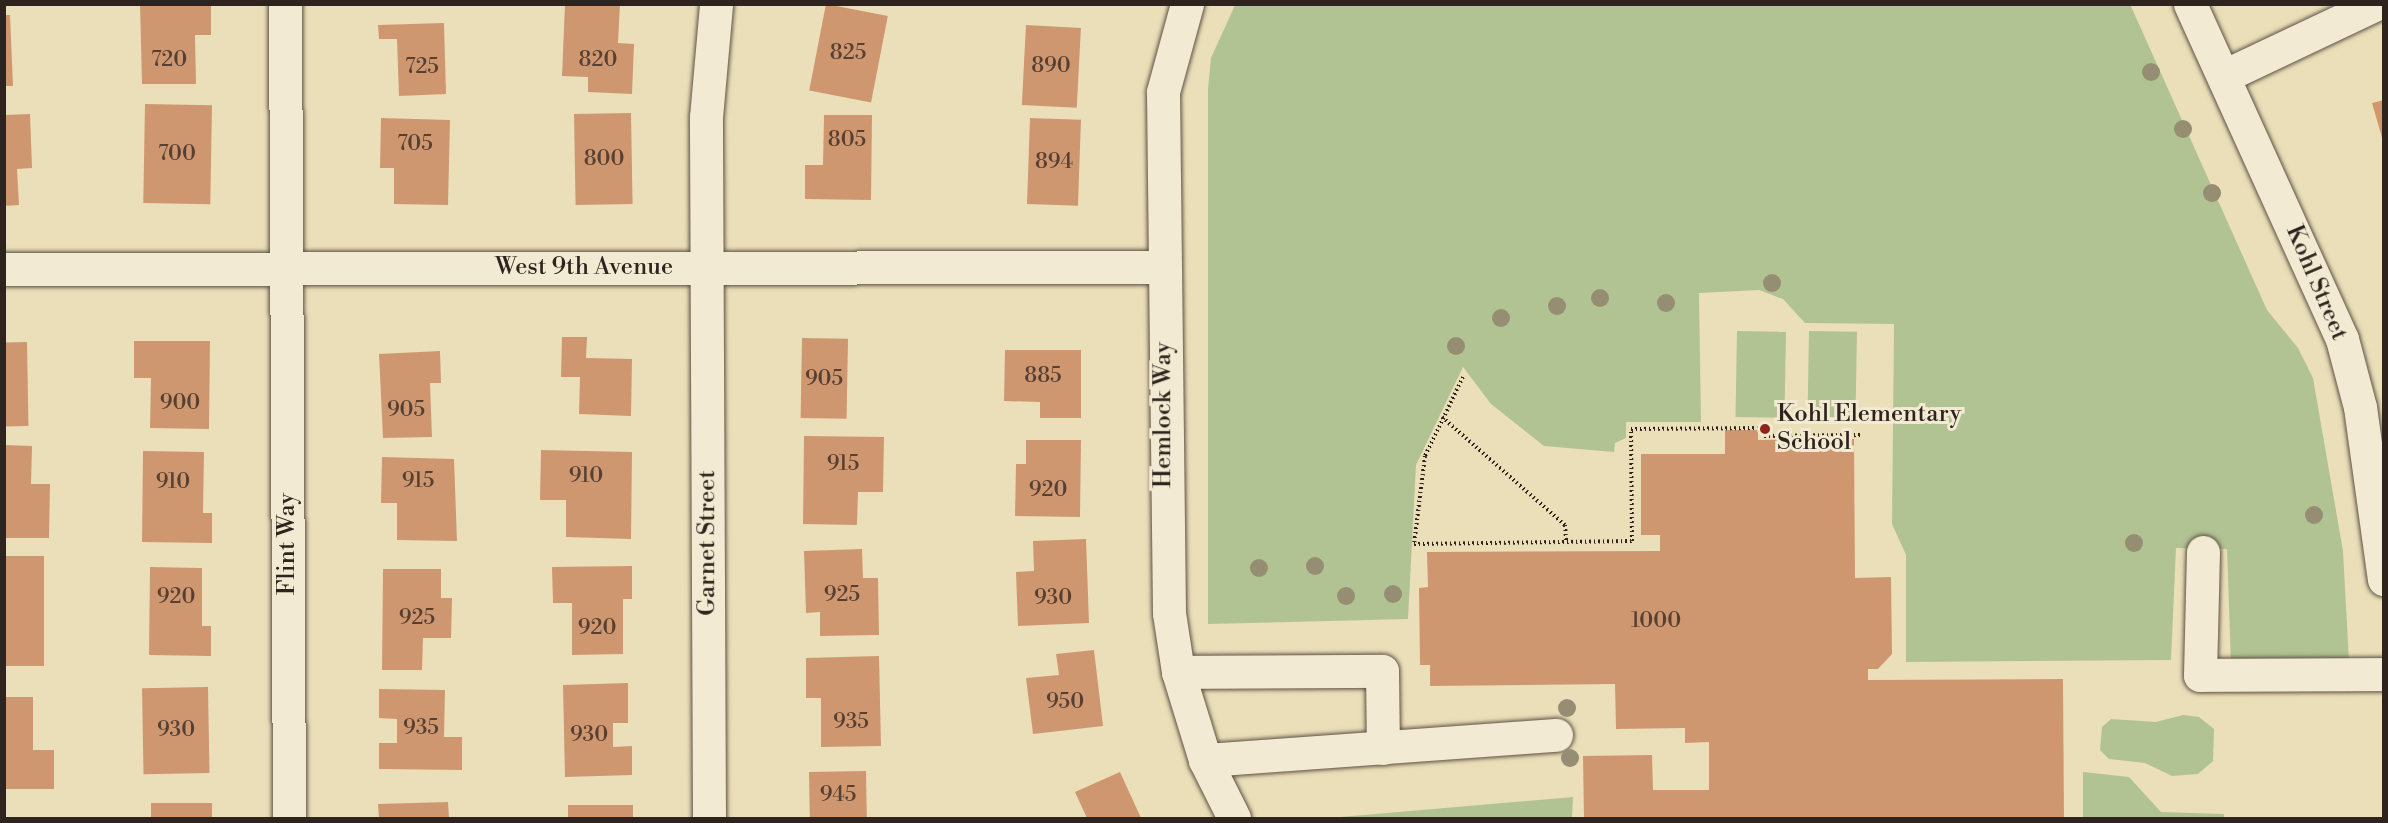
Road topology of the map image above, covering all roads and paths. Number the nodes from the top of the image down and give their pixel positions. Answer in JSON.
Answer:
{"nodes":[{"id":1,"x":285,"y":4,"type":"edge"},
{"id":2,"x":716,"y":4,"type":"edge"},
{"id":3,"x":1186,"y":4,"type":"edge"},
{"id":4,"x":2190,"y":4,"type":"edge"},
{"id":5,"x":2376,"y":4,"type":"edge"},
{"id":6,"x":2224,"y":76,"type":"junction"},
{"id":7,"x":707,"y":267,"type":"junction"},
{"id":8,"x":1163,"y":267,"type":"junction"},
{"id":9,"x":4,"y":269,"type":"edge"},
{"id":10,"x":287,"y":269,"type":"junction"},
{"id":11,"x":1464,"y":377,"type":"dead end"},
{"id":12,"x":1442,"y":417,"type":"junction"},
{"id":13,"x":1862,"y":435,"type":"dead end"},
{"id":14,"x":1566,"y":542,"type":"junction"},
{"id":15,"x":2203,"y":552,"type":"dead end"},
{"id":16,"x":2384,"y":579,"type":"edge"},
{"id":17,"x":1178,"y":672,"type":"junction"},
{"id":18,"x":2384,"y":674,"type":"edge"},
{"id":19,"x":1556,"y":735,"type":"dead end"},
{"id":20,"x":1383,"y":748,"type":"junction"},
{"id":21,"x":1205,"y":760,"type":"junction"},
{"id":22,"x":289,"y":819,"type":"edge"},
{"id":23,"x":709,"y":819,"type":"edge"},
{"id":24,"x":1234,"y":819,"type":"edge"}],
"edges":[{"from":1,"to":10,"type":"street","name":"Flint Way"},
{"from":2,"to":7,"type":"street","name":"Garnet Street"},
{"from":3,"to":8,"type":"street","name":"Hemlock Way"},
{"from":4,"to":6,"type":"street","name":"Kohl Street"},
{"from":5,"to":6,"type":"street"},
{"from":6,"to":16,"type":"street","name":"Kohl Street"},
{"from":7,"to":8,"type":"street","name":"West 9th Avenue"},
{"from":7,"to":10,"type":"street","name":"West 9th Avenue"},
{"from":7,"to":23,"type":"street","name":"Garnet Street"},
{"from":8,"to":17,"type":"street","name":"Hemlock Way"},
{"from":9,"to":10,"type":"street","name":"West 9th Avenue"},
{"from":10,"to":22,"type":"street","name":"Flint Way"},
{"from":11,"to":12,"type":"path"},
{"from":12,"to":14,"type":"path"},
{"from":12,"to":14,"type":"path"},
{"from":13,"to":14,"type":"path"},
{"from":15,"to":18,"type":"street"},
{"from":17,"to":20,"type":"street"},
{"from":17,"to":21,"type":"street","name":"Hemlock Way"},
{"from":19,"to":20,"type":"street"},
{"from":20,"to":21,"type":"street"},
{"from":21,"to":24,"type":"street","name":"Hemlock Way"}]}
